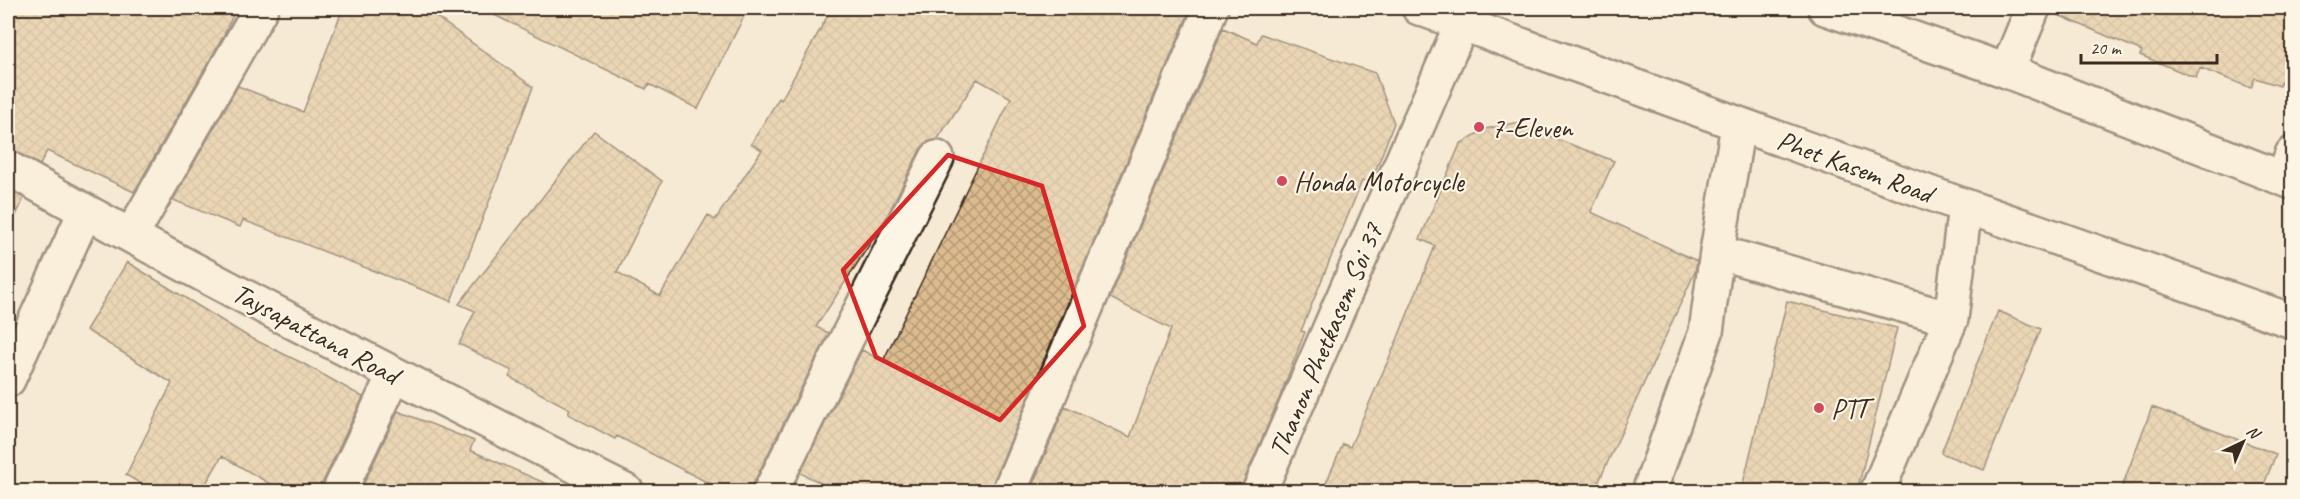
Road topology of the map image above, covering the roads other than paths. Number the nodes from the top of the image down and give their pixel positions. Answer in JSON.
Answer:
{"nodes":[{"id":1,"x":261,"y":8,"type":"edge"},
{"id":2,"x":1211,"y":8,"type":"edge"},
{"id":3,"x":1419,"y":8,"type":"edge"},
{"id":4,"x":1825,"y":8,"type":"edge"},
{"id":5,"x":2033,"y":8,"type":"edge"},
{"id":6,"x":1462,"y":23,"type":"junction"},
{"id":7,"x":2007,"y":71,"type":"junction"},
{"id":8,"x":1738,"y":124,"type":"junction"},
{"id":9,"x":937,"y":158,"type":"dead end"},
{"id":10,"x":8,"y":168,"type":"edge"},
{"id":11,"x":2289,"y":171,"type":"edge"},
{"id":12,"x":1965,"y":206,"type":"junction"},
{"id":13,"x":85,"y":212,"type":"junction"},
{"id":14,"x":131,"y":236,"type":"junction"},
{"id":15,"x":1717,"y":252,"type":"junction"},
{"id":16,"x":1951,"y":319,"type":"junction"},
{"id":17,"x":2292,"y":321,"type":"edge"},
{"id":18,"x":394,"y":375,"type":"junction"},
{"id":19,"x":8,"y":380,"type":"edge"},
{"id":20,"x":339,"y":492,"type":"edge"},
{"id":21,"x":627,"y":492,"type":"edge"},
{"id":22,"x":770,"y":492,"type":"edge"},
{"id":23,"x":1009,"y":492,"type":"edge"},
{"id":24,"x":1259,"y":492,"type":"edge"},
{"id":25,"x":1649,"y":492,"type":"edge"},
{"id":26,"x":1877,"y":492,"type":"edge"}],
"edges":[{"from":1,"to":14,"type":"street"},
{"from":2,"to":23,"type":"street"},
{"from":3,"to":6,"type":"street","name":"Phet Kasem Road"},
{"from":4,"to":7,"type":"street"},
{"from":5,"to":7,"type":"street"},
{"from":6,"to":8,"type":"street","name":"Phet Kasem Road"},
{"from":6,"to":24,"type":"street","name":"Thanon Phetkasem Soi 37"},
{"from":7,"to":11,"type":"street"},
{"from":8,"to":12,"type":"street","name":"Phet Kasem Road"},
{"from":8,"to":15,"type":"street"},
{"from":9,"to":22,"type":"street"},
{"from":10,"to":13,"type":"street","name":"Taysapattana Road"},
{"from":12,"to":16,"type":"street"},
{"from":12,"to":17,"type":"street","name":"Phet Kasem Road"},
{"from":13,"to":14,"type":"street","name":"Taysapattana Road"},
{"from":13,"to":19,"type":"street"},
{"from":14,"to":18,"type":"street","name":"Taysapattana Road"},
{"from":15,"to":16,"type":"street"},
{"from":15,"to":25,"type":"street"},
{"from":16,"to":26,"type":"street"},
{"from":18,"to":20,"type":"street"},
{"from":18,"to":21,"type":"street","name":"Taysapattana Road"}]}
